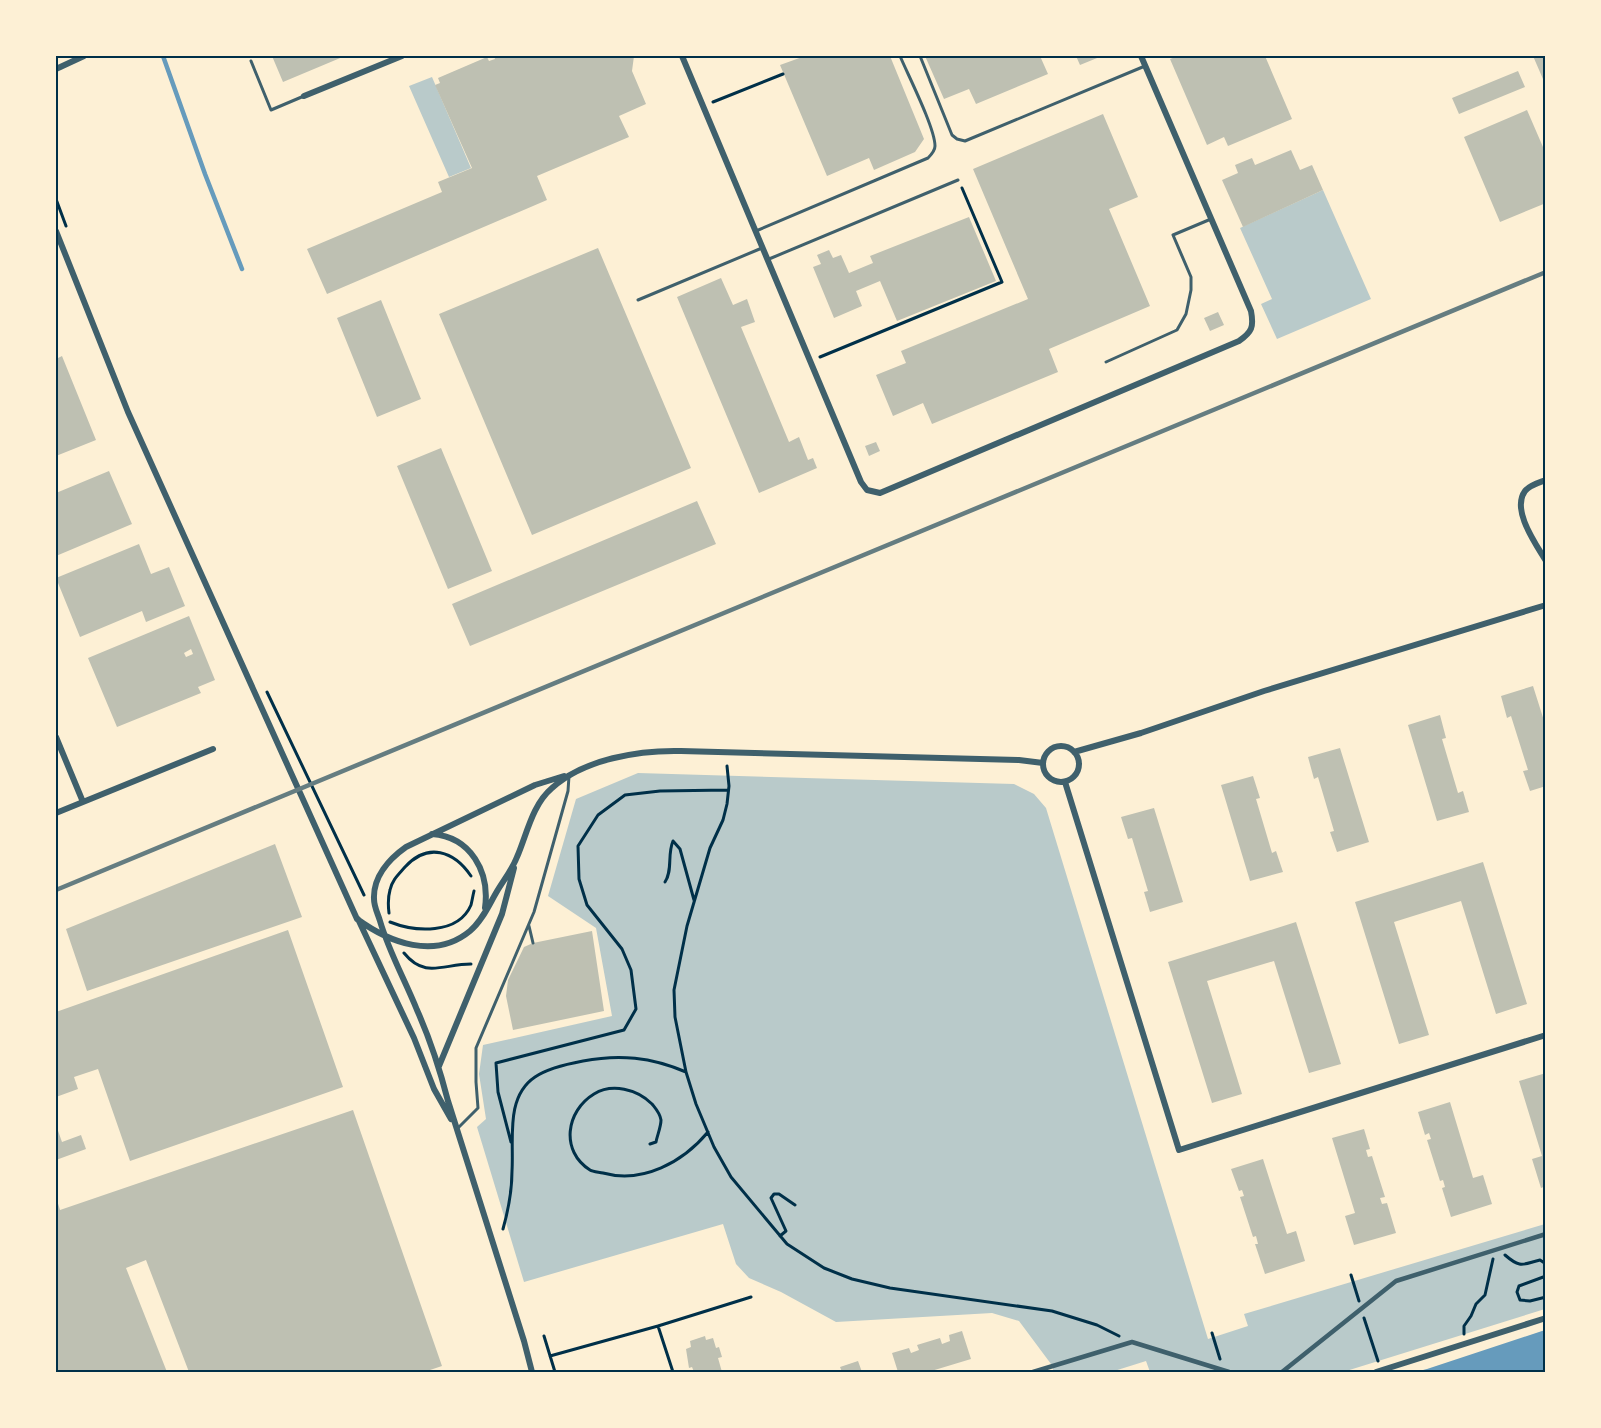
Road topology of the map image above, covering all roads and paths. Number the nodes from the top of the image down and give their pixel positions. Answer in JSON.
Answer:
{"nodes":[{"id":1,"x":84,"y":56,"type":"edge"},
{"id":2,"x":402,"y":56,"type":"edge"},
{"id":3,"x":682,"y":56,"type":"edge"},
{"id":4,"x":900,"y":56,"type":"edge"},
{"id":5,"x":920,"y":56,"type":"edge"},
{"id":6,"x":1141,"y":56,"type":"edge"},
{"id":7,"x":251,"y":61,"type":"dead end"},
{"id":8,"x":1146,"y":66,"type":"junction"},
{"id":9,"x":56,"y":69,"type":"edge"},
{"id":10,"x":783,"y":74,"type":"dead end"},
{"id":11,"x":304,"y":96,"type":"joint"},
{"id":12,"x":704,"y":106,"type":"junction"},
{"id":13,"x":958,"y":180,"type":"joint"},
{"id":14,"x":56,"y":199,"type":"edge"},
{"id":15,"x":1211,"y":219,"type":"junction"},
{"id":16,"x":68,"y":230,"type":"dead end"},
{"id":17,"x":56,"y":231,"type":"edge"},
{"id":18,"x":756,"y":231,"type":"junction"},
{"id":19,"x":762,"y":248,"type":"junction"},
{"id":20,"x":768,"y":260,"type":"junction"},
{"id":21,"x":639,"y":300,"type":"dead end"},
{"id":22,"x":810,"y":362,"type":"junction"},
{"id":23,"x":1106,"y":362,"type":"dead end"},
{"id":24,"x":1545,"y":480,"type":"edge"},
{"id":25,"x":1545,"y":561,"type":"edge"},
{"id":26,"x":1545,"y":605,"type":"edge"},
{"id":27,"x":267,"y":691,"type":"dead end"},
{"id":28,"x":56,"y":737,"type":"edge"},
{"id":29,"x":213,"y":749,"type":"dead end"},
{"id":30,"x":1074,"y":752,"type":"junction"},
{"id":31,"x":1042,"y":763,"type":"junction"},
{"id":32,"x":727,"y":766,"type":"dead end"},
{"id":33,"x":569,"y":776,"type":"junction"},
{"id":34,"x":1065,"y":782,"type":"junction"},
{"id":35,"x":728,"y":790,"type":"junction"},
{"id":36,"x":83,"y":802,"type":"junction"},
{"id":37,"x":56,"y":813,"type":"edge"},
{"id":38,"x":432,"y":834,"type":"junction"},
{"id":39,"x":516,"y":860,"type":"junction"},
{"id":40,"x":665,"y":882,"type":"dead end"},
{"id":41,"x":365,"y":897,"type":"dead end"},
{"id":42,"x":694,"y":902,"type":"junction"},
{"id":43,"x":389,"y":913,"type":"dead end"},
{"id":44,"x":484,"y":913,"type":"junction"},
{"id":45,"x":382,"y":918,"type":"dead end"},
{"id":46,"x":357,"y":919,"type":"junction"},
{"id":47,"x":528,"y":924,"type":"junction"},
{"id":48,"x":533,"y":943,"type":"dead end"},
{"id":49,"x":404,"y":952,"type":"dead end"},
{"id":50,"x":471,"y":964,"type":"dead end"},
{"id":51,"x":1545,"y":1035,"type":"edge"},
{"id":52,"x":439,"y":1066,"type":"junction"},
{"id":53,"x":686,"y":1072,"type":"junction"},
{"id":54,"x":457,"y":1129,"type":"junction"},
{"id":55,"x":708,"y":1132,"type":"junction"},
{"id":56,"x":650,"y":1144,"type":"dead end"},
{"id":57,"x":512,"y":1148,"type":"junction"},
{"id":58,"x":795,"y":1205,"type":"dead end"},
{"id":59,"x":503,"y":1229,"type":"dead end"},
{"id":60,"x":1545,"y":1233,"type":"edge"},
{"id":61,"x":780,"y":1236,"type":"junction"},
{"id":62,"x":1496,"y":1249,"type":"junction"},
{"id":63,"x":1545,"y":1264,"type":"edge"},
{"id":64,"x":1545,"y":1276,"type":"edge"},
{"id":65,"x":1545,"y":1297,"type":"edge"},
{"id":66,"x":751,"y":1298,"type":"dead end"},
{"id":67,"x":1545,"y":1318,"type":"edge"},
{"id":68,"x":658,"y":1326,"type":"junction"},
{"id":69,"x":1212,"y":1333,"type":"dead end"},
{"id":70,"x":544,"y":1335,"type":"dead end"},
{"id":71,"x":1464,"y":1335,"type":"dead end"},
{"id":72,"x":1132,"y":1342,"type":"junction"},
{"id":73,"x":550,"y":1356,"type":"junction"},
{"id":74,"x":532,"y":1372,"type":"edge"},
{"id":75,"x":555,"y":1372,"type":"edge"},
{"id":76,"x":673,"y":1372,"type":"edge"},
{"id":77,"x":1033,"y":1372,"type":"edge"},
{"id":78,"x":1227,"y":1372,"type":"edge"},
{"id":79,"x":1282,"y":1372,"type":"edge"},
{"id":80,"x":1376,"y":1372,"type":"edge"}],
"edges":[{"from":1,"to":9,"type":"street"},
{"from":2,"to":11,"type":"street"},
{"from":3,"to":12,"type":"street"},
{"from":4,"to":18,"type":"lane"},
{"from":5,"to":8,"type":"lane"},
{"from":6,"to":8,"type":"street"},
{"from":7,"to":11,"type":"lane"},
{"from":8,"to":15,"type":"street"},
{"from":10,"to":12,"type":"path"},
{"from":12,"to":18,"type":"street"},
{"from":13,"to":20,"type":"lane"},
{"from":13,"to":22,"type":"path"},
{"from":14,"to":16,"type":"path"},
{"from":15,"to":22,"type":"street"},
{"from":15,"to":23,"type":"lane"},
{"from":17,"to":46,"type":"street"},
{"from":18,"to":19,"type":"street"},
{"from":19,"to":20,"type":"street"},
{"from":19,"to":21,"type":"lane"},
{"from":20,"to":22,"type":"street"},
{"from":24,"to":25,"type":"street"},
{"from":26,"to":30,"type":"street"},
{"from":27,"to":41,"type":"path"},
{"from":28,"to":36,"type":"street"},
{"from":29,"to":36,"type":"street"},
{"from":30,"to":31,"type":"street"},
{"from":30,"to":34,"type":"street"},
{"from":31,"to":33,"type":"street"},
{"from":31,"to":34,"type":"street"},
{"from":32,"to":35,"type":"path"},
{"from":33,"to":38,"type":"street"},
{"from":33,"to":39,"type":"street"},
{"from":33,"to":47,"type":"lane"},
{"from":34,"to":51,"type":"street"},
{"from":35,"to":42,"type":"path"},
{"from":35,"to":57,"type":"path"},
{"from":36,"to":37,"type":"street"},
{"from":38,"to":44,"type":"street"},
{"from":38,"to":52,"type":"street"},
{"from":39,"to":44,"type":"street"},
{"from":39,"to":52,"type":"street"},
{"from":40,"to":42,"type":"path"},
{"from":42,"to":53,"type":"path"},
{"from":43,"to":45,"type":"path"},
{"from":44,"to":46,"type":"street"},
{"from":46,"to":54,"type":"street"},
{"from":47,"to":48,"type":"lane"},
{"from":47,"to":54,"type":"lane"},
{"from":49,"to":50,"type":"path"},
{"from":52,"to":54,"type":"street"},
{"from":53,"to":55,"type":"path"},
{"from":53,"to":57,"type":"path"},
{"from":54,"to":74,"type":"street"},
{"from":55,"to":56,"type":"path"},
{"from":55,"to":61,"type":"path"},
{"from":57,"to":59,"type":"path"},
{"from":58,"to":61,"type":"path"},
{"from":60,"to":62,"type":"street"},
{"from":61,"to":72,"type":"path"},
{"from":62,"to":63,"type":"path"},
{"from":62,"to":71,"type":"path"},
{"from":62,"to":79,"type":"street"},
{"from":64,"to":65,"type":"path"},
{"from":66,"to":68,"type":"path"},
{"from":67,"to":80,"type":"street"},
{"from":68,"to":73,"type":"path"},
{"from":68,"to":76,"type":"path"},
{"from":69,"to":78,"type":"path"},
{"from":70,"to":73,"type":"path"},
{"from":72,"to":77,"type":"street"},
{"from":72,"to":78,"type":"street"},
{"from":73,"to":75,"type":"path"}]}
